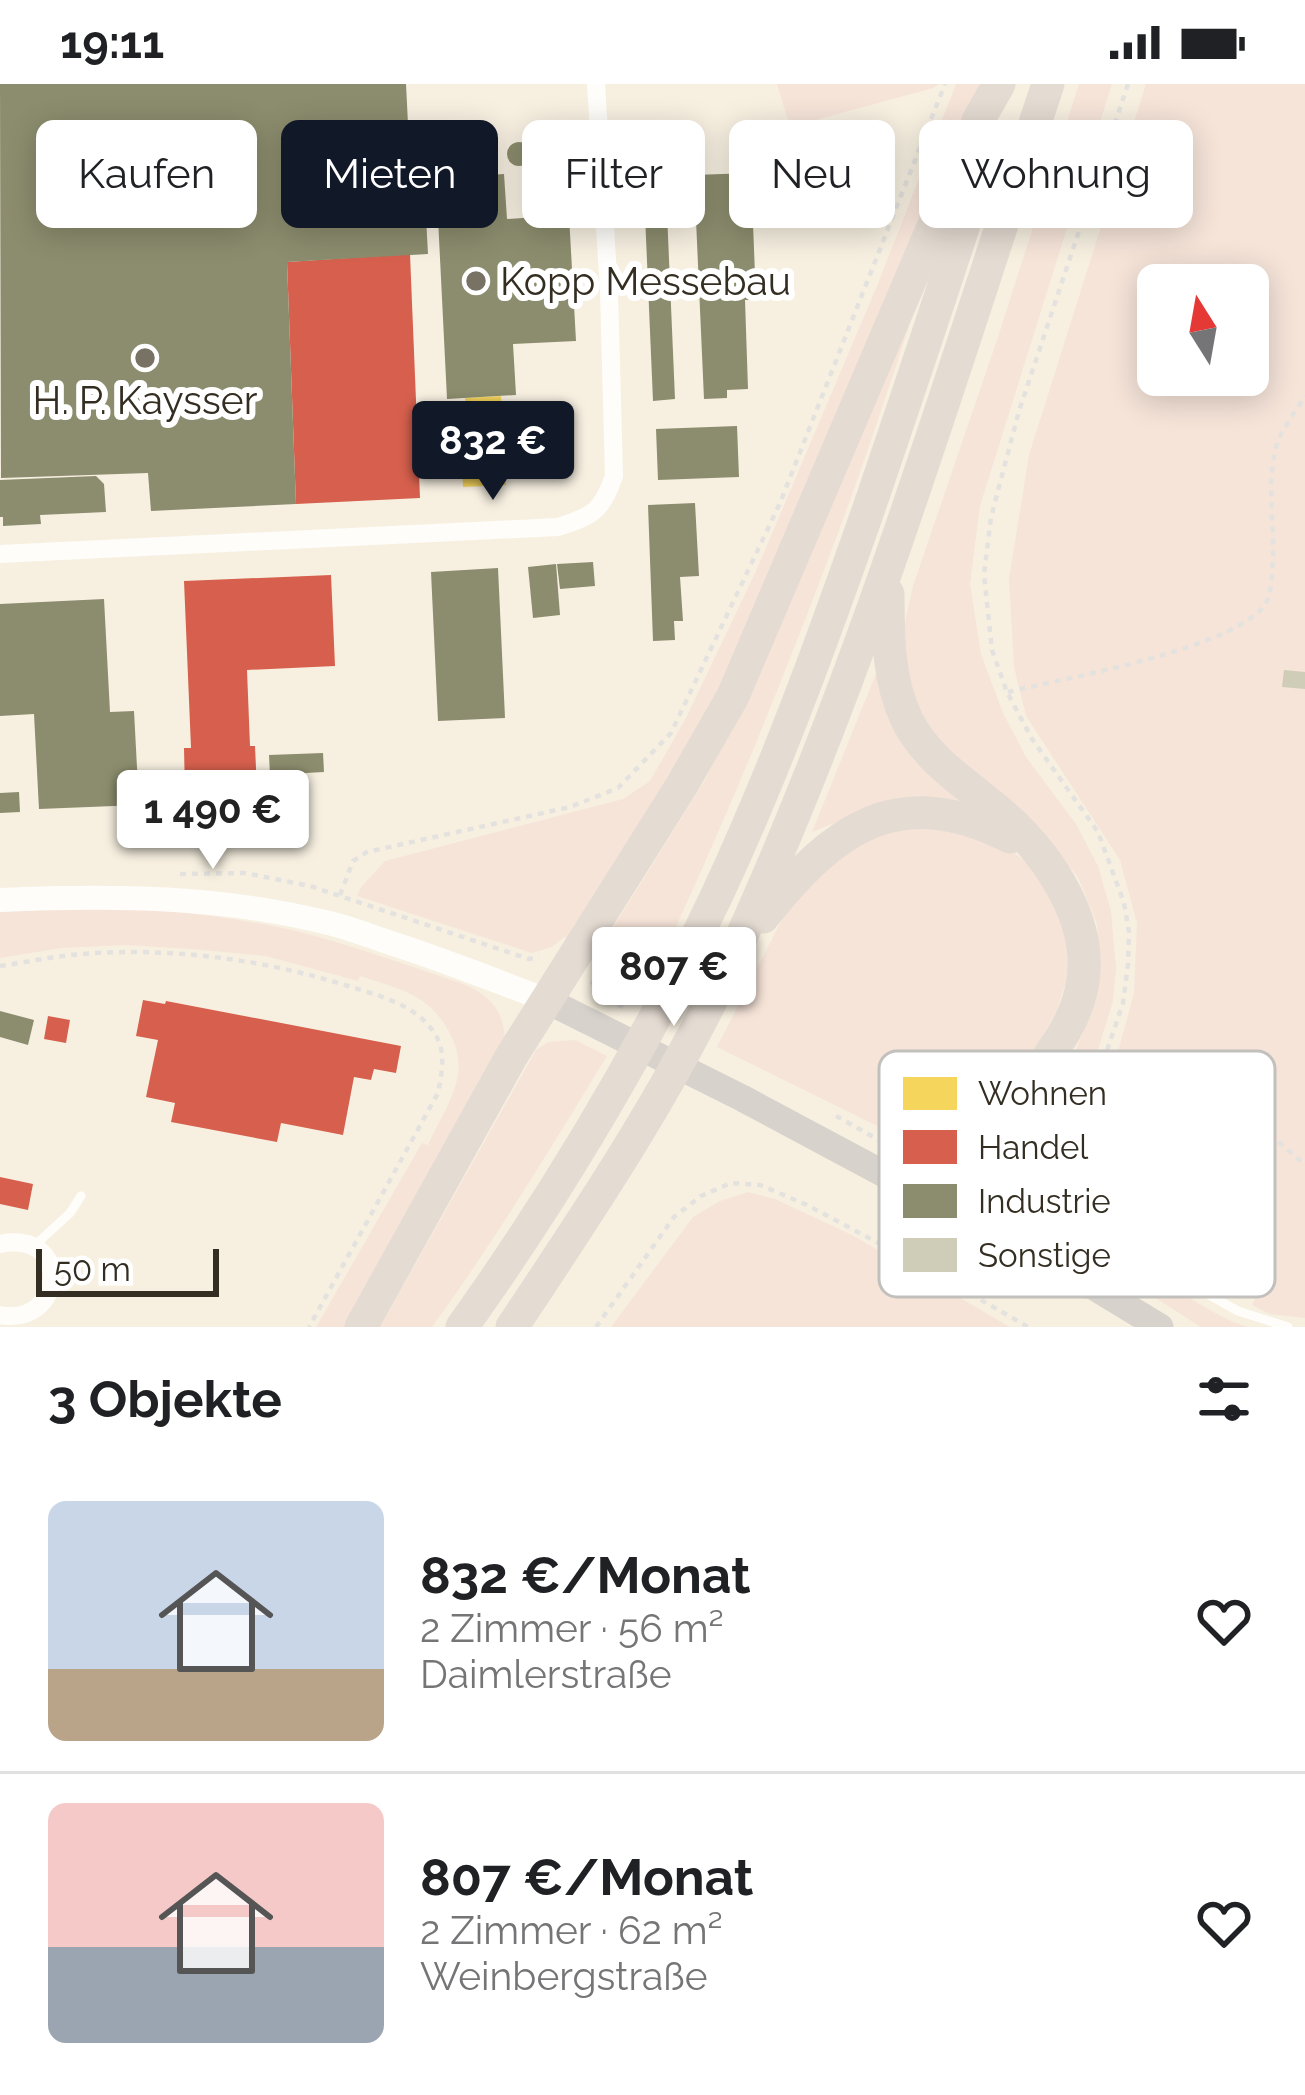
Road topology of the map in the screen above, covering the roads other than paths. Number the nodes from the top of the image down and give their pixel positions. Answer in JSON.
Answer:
{"nodes":[{"id":1,"x":596,"y":84,"type":"edge"},
{"id":2,"x":999,"y":84,"type":"edge"},
{"id":3,"x":1008,"y":84,"type":"edge"},
{"id":4,"x":1048,"y":84,"type":"edge"},
{"id":5,"x":0,"y":554,"type":"edge"},
{"id":6,"x":888,"y":568,"type":"junction"},
{"id":7,"x":1033,"y":848,"type":"junction"},
{"id":8,"x":0,"y":899,"type":"edge"},
{"id":9,"x":734,"y":955,"type":"junction"},
{"id":10,"x":546,"y":1000,"type":"junction"},
{"id":11,"x":1058,"y":1045,"type":"junction"},
{"id":12,"x":1054,"y":1051,"type":"edge"},
{"id":13,"x":1056,"y":1051,"type":"edge"},
{"id":14,"x":879,"y":1172,"type":"edge"},
{"id":15,"x":81,"y":1196,"type":"dead end"},
{"id":16,"x":0,"y":1244,"type":"edge"},
{"id":17,"x":34,"y":1246,"type":"junction"},
{"id":18,"x":1112,"y":1297,"type":"edge"},
{"id":19,"x":1213,"y":1297,"type":"edge"},
{"id":20,"x":0,"y":1315,"type":"edge"},
{"id":21,"x":1148,"y":1319,"type":"edge"},
{"id":22,"x":24,"y":1322,"type":"edge"},
{"id":23,"x":361,"y":1327,"type":"edge"},
{"id":24,"x":462,"y":1327,"type":"edge"},
{"id":25,"x":512,"y":1327,"type":"edge"},
{"id":26,"x":1288,"y":1327,"type":"edge"}],
"edges":[{"from":1,"to":5,"type":"street"},
{"from":2,"to":10,"type":"highway"},
{"from":3,"to":24,"type":"highway"},
{"from":4,"to":6,"type":"highway"},
{"from":6,"to":7,"type":"highway"},
{"from":6,"to":9,"type":"highway"},
{"from":7,"to":9,"type":"highway"},
{"from":7,"to":11,"type":"highway"},
{"from":8,"to":10,"type":"street"},
{"from":9,"to":25,"type":"highway"},
{"from":10,"to":14,"type":"main road"},
{"from":10,"to":23,"type":"highway"},
{"from":11,"to":12,"type":"highway"},
{"from":11,"to":13,"type":"highway"},
{"from":15,"to":17,"type":"lane"},
{"from":16,"to":17,"type":"street"},
{"from":17,"to":22,"type":"street"},
{"from":18,"to":21,"type":"main road"},
{"from":19,"to":26,"type":"lane"},
{"from":20,"to":22,"type":"street"}]}
